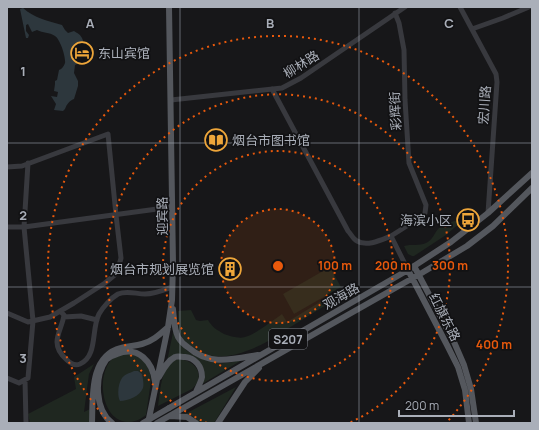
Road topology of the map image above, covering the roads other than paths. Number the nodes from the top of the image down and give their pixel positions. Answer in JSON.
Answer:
{"nodes":[{"id":1,"x":169,"y":7,"type":"edge"},
{"id":2,"x":404,"y":7,"type":"edge"},
{"id":3,"x":460,"y":7,"type":"edge"},
{"id":4,"x":529,"y":7,"type":"edge"},
{"id":5,"x":395,"y":14,"type":"junction"},
{"id":6,"x":472,"y":29,"type":"junction"},
{"id":7,"x":272,"y":89,"type":"junction"},
{"id":8,"x":170,"y":100,"type":"junction"},
{"id":9,"x":28,"y":163,"type":"junction"},
{"id":10,"x":7,"y":167,"type":"edge"},
{"id":11,"x":532,"y":173,"type":"edge"},
{"id":12,"x":532,"y":188,"type":"edge"},
{"id":13,"x":172,"y":207,"type":"junction"},
{"id":14,"x":488,"y":213,"type":"junction"},
{"id":15,"x":116,"y":215,"type":"junction"},
{"id":16,"x":7,"y":227,"type":"edge"},
{"id":17,"x":24,"y":227,"type":"junction"},
{"id":18,"x":390,"y":236,"type":"junction"},
{"id":19,"x":414,"y":266,"type":"junction"},
{"id":20,"x":408,"y":270,"type":"junction"},
{"id":21,"x":420,"y":274,"type":"junction"},
{"id":22,"x":413,"y":278,"type":"junction"},
{"id":23,"x":172,"y":287,"type":"junction"},
{"id":24,"x":172,"y":300,"type":"junction"},
{"id":25,"x":60,"y":311,"type":"junction"},
{"id":26,"x":7,"y":313,"type":"edge"},
{"id":27,"x":64,"y":317,"type":"junction"},
{"id":28,"x":97,"y":320,"type":"junction"},
{"id":29,"x":33,"y":321,"type":"junction"},
{"id":30,"x":168,"y":327,"type":"junction"},
{"id":31,"x":262,"y":354,"type":"junction"},
{"id":32,"x":268,"y":360,"type":"junction"},
{"id":33,"x":7,"y":378,"type":"edge"},
{"id":34,"x":25,"y":380,"type":"junction"},
{"id":35,"x":157,"y":380,"type":"junction"},
{"id":36,"x":155,"y":389,"type":"junction"},
{"id":37,"x":196,"y":392,"type":"junction"},
{"id":38,"x":169,"y":416,"type":"junction"},
{"id":39,"x":26,"y":423,"type":"edge"},
{"id":40,"x":92,"y":423,"type":"edge"},
{"id":41,"x":112,"y":423,"type":"edge"},
{"id":42,"x":143,"y":423,"type":"edge"},
{"id":43,"x":148,"y":423,"type":"edge"},
{"id":44,"x":158,"y":423,"type":"edge"},
{"id":45,"x":196,"y":423,"type":"edge"},
{"id":46,"x":218,"y":423,"type":"edge"},
{"id":47,"x":469,"y":423,"type":"edge"},
{"id":48,"x":476,"y":423,"type":"edge"}],
"edges":[{"from":1,"to":8,"type":"main road","name":"迎宾路"},
{"from":2,"to":5,"type":"street","name":"柳林路"},
{"from":3,"to":6,"type":"street","name":"宏川路"},
{"from":4,"to":6,"type":"street"},
{"from":5,"to":7,"type":"street","name":"柳林路"},
{"from":5,"to":18,"type":"street","name":"彩辉街"},
{"from":6,"to":14,"type":"street","name":"宏川路"},
{"from":7,"to":8,"type":"street","name":"柳林路"},
{"from":7,"to":18,"type":"street"},
{"from":8,"to":13,"type":"main road","name":"迎宾路"},
{"from":9,"to":10,"type":"street"},
{"from":9,"to":15,"type":"street"},
{"from":9,"to":17,"type":"street"},
{"from":11,"to":14,"type":"main road","name":"观海路","number":"S207"},
{"from":12,"to":21,"type":"main road","number":"S207"},
{"from":13,"to":15,"type":"street"},
{"from":13,"to":23,"type":"main road","name":"迎宾路"},
{"from":14,"to":19,"type":"main road","name":"观海路","number":"S207"},
{"from":15,"to":17,"type":"street"},
{"from":15,"to":25,"type":"street"},
{"from":16,"to":17,"type":"street"},
{"from":17,"to":29,"type":"street"},
{"from":18,"to":20,"type":"street"},
{"from":19,"to":20,"type":"main road","name":"观海路","number":"S207"},
{"from":19,"to":21,"type":"main road","name":"红旗东路"},
{"from":20,"to":22,"type":"main road","name":"红旗东路"},
{"from":20,"to":31,"type":"main road","name":"观海路","number":"S207"},
{"from":21,"to":22,"type":"main road","number":"S207"},
{"from":21,"to":48,"type":"main road","name":"红旗东路"},
{"from":22,"to":32,"type":"main road","name":"观海路","number":"S207"},
{"from":22,"to":47,"type":"main road","name":"红旗东路"},
{"from":23,"to":24,"type":"main road","name":"迎宾路"},
{"from":23,"to":28,"type":"street"},
{"from":24,"to":30,"type":"main road","name":"迎宾路"},
{"from":24,"to":31,"type":"main road"},
{"from":25,"to":27,"type":"street"},
{"from":25,"to":29,"type":"street"},
{"from":26,"to":29,"type":"street"},
{"from":27,"to":28,"type":"street"},
{"from":27,"to":28,"type":"street"},
{"from":29,"to":34,"type":"street"},
{"from":30,"to":35,"type":"main road","name":"迎宾路"},
{"from":30,"to":40,"type":"main road"},
{"from":31,"to":37,"type":"main road","name":"观海路","number":"S207"},
{"from":32,"to":38,"type":"main road","number":"S207"},
{"from":32,"to":46,"type":"main road"},
{"from":33,"to":34,"type":"street"},
{"from":34,"to":39,"type":"street"},
{"from":35,"to":36,"type":"main road","name":"迎宾路"},
{"from":35,"to":37,"type":"main road"},
{"from":36,"to":41,"type":"main road"},
{"from":36,"to":43,"type":"main road","name":"迎宾路"},
{"from":37,"to":42,"type":"main road","name":"观海路","number":"S207","bridge":true},
{"from":38,"to":44,"type":"main road"},
{"from":38,"to":45,"type":"main road"}]}
